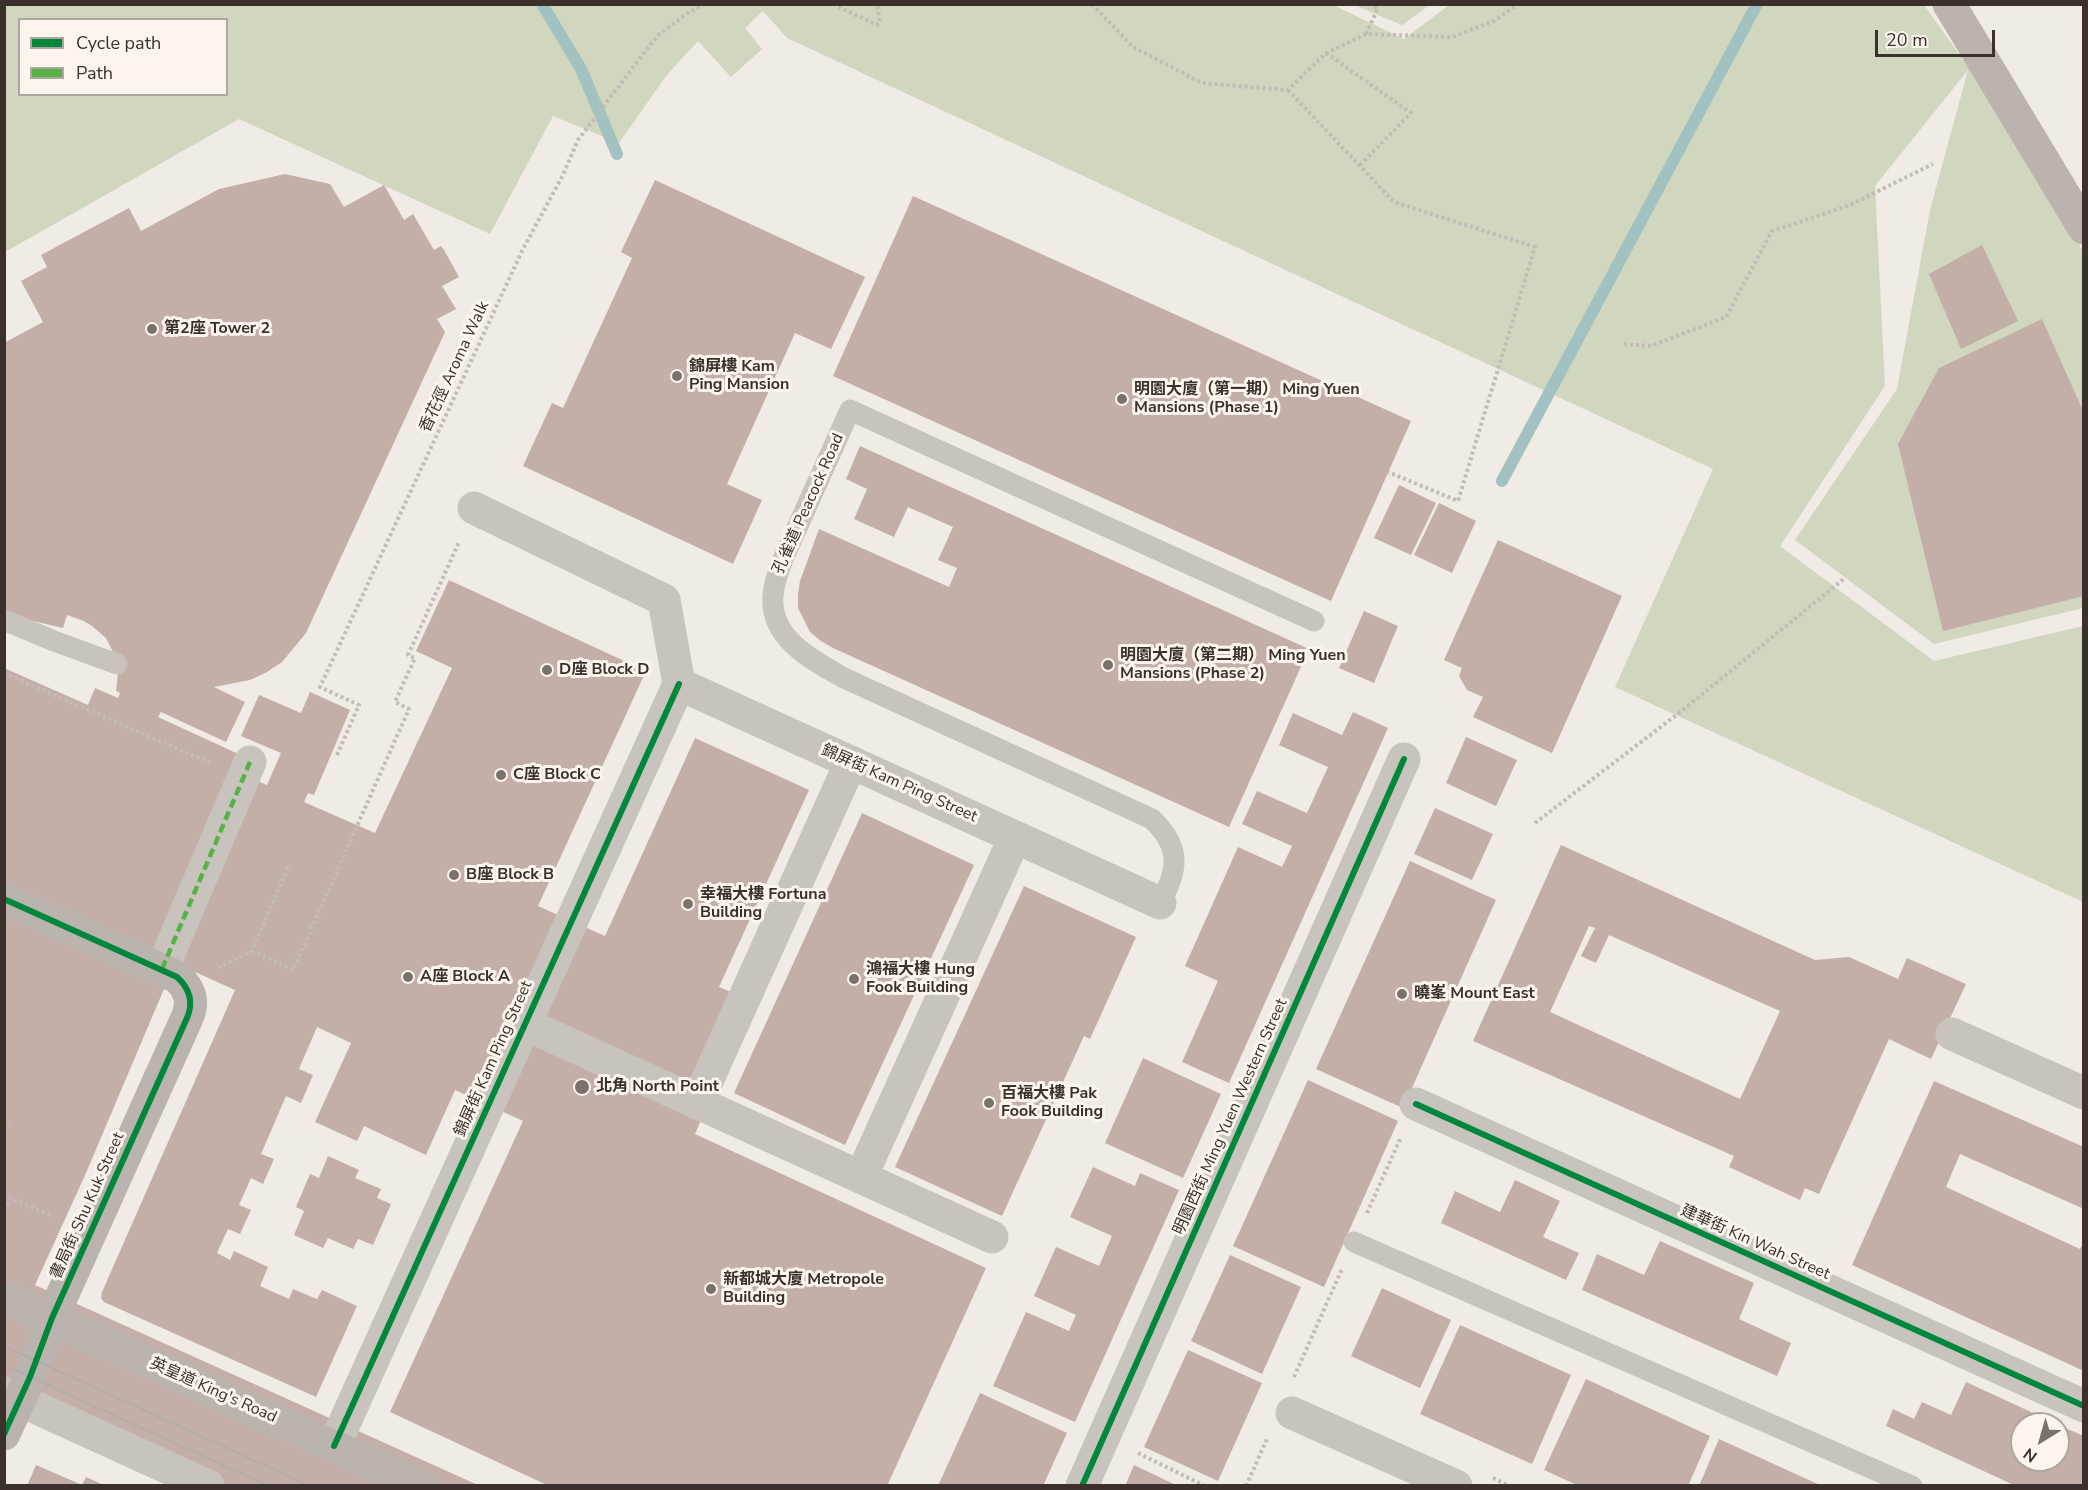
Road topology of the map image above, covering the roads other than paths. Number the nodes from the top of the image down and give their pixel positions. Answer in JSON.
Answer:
{"nodes":[{"id":1,"x":1949,"y":4,"type":"edge"},
{"id":2,"x":2084,"y":228,"type":"edge"},
{"id":3,"x":474,"y":508,"type":"road end"},
{"id":4,"x":4,"y":620,"type":"edge"},
{"id":5,"x":1314,"y":621,"type":"dead end"},
{"id":6,"x":117,"y":664,"type":"dead end"},
{"id":7,"x":679,"y":684,"type":"junction"},
{"id":8,"x":1404,"y":759,"type":"dead end"},
{"id":9,"x":851,"y":762,"type":"junction"},
{"id":10,"x":246,"y":770,"type":"road end"},
{"id":11,"x":1015,"y":837,"type":"junction"},
{"id":12,"x":4,"y":899,"type":"edge"},
{"id":13,"x":1160,"y":903,"type":"joint"},
{"id":14,"x":162,"y":969,"type":"junction"},
{"id":15,"x":525,"y":1024,"type":"junction"},
{"id":16,"x":1952,"y":1034,"type":"dead end"},
{"id":17,"x":1976,"y":1062,"type":"dead end"},
{"id":18,"x":2084,"y":1093,"type":"edge"},
{"id":19,"x":697,"y":1103,"type":"junction"},
{"id":20,"x":1416,"y":1104,"type":"dead end"},
{"id":21,"x":2084,"y":1110,"type":"edge"},
{"id":22,"x":861,"y":1177,"type":"junction"},
{"id":23,"x":992,"y":1237,"type":"dead end"},
{"id":24,"x":1354,"y":1242,"type":"dead end"},
{"id":25,"x":4,"y":1297,"type":"edge"},
{"id":26,"x":52,"y":1318,"type":"junction"},
{"id":27,"x":12,"y":1397,"type":"edge"},
{"id":28,"x":2084,"y":1406,"type":"edge"},
{"id":29,"x":1292,"y":1413,"type":"dead end"},
{"id":30,"x":4,"y":1434,"type":"edge"},
{"id":31,"x":334,"y":1446,"type":"junction"},
{"id":32,"x":208,"y":1485,"type":"edge"},
{"id":33,"x":421,"y":1485,"type":"edge"},
{"id":34,"x":1082,"y":1485,"type":"edge"},
{"id":35,"x":1456,"y":1485,"type":"edge"},
{"id":36,"x":1912,"y":1485,"type":"edge"}],
"edges":[{"from":1,"to":2,"type":"street"},
{"from":3,"to":7,"type":"street"},
{"from":4,"to":6,"type":"lane"},
{"from":5,"to":13,"type":"lane","name":"孔雀道 Peacock Road"},
{"from":7,"to":9,"type":"street","name":"錦屏街 Kam Ping Street"},
{"from":7,"to":15,"type":"street","name":"錦屏街 Kam Ping Street"},
{"from":8,"to":34,"type":"street","name":"明園西街 Ming Yuen Western Street"},
{"from":9,"to":11,"type":"street","name":"錦屏街 Kam Ping Street"},
{"from":9,"to":19,"type":"street"},
{"from":10,"to":14,"type":"street"},
{"from":11,"to":13,"type":"street","name":"錦屏街 Kam Ping Street"},
{"from":11,"to":22,"type":"street"},
{"from":12,"to":14,"type":"street"},
{"from":14,"to":26,"type":"street","name":"書局街 Shu Kuk Street"},
{"from":15,"to":19,"type":"street"},
{"from":15,"to":31,"type":"street","name":"錦屏街 Kam Ping Street"},
{"from":16,"to":18,"type":"street"},
{"from":17,"to":21,"type":"street"},
{"from":19,"to":22,"type":"street"},
{"from":20,"to":28,"type":"street","name":"建華街 Kin Wah Street"},
{"from":22,"to":23,"type":"street"},
{"from":24,"to":36,"type":"lane"},
{"from":25,"to":26,"type":"street","name":"英皇道 King's Road"},
{"from":26,"to":27,"type":"street","name":"書局街 Shu Kuk Street"},
{"from":26,"to":31,"type":"street","name":"英皇道 King's Road"},
{"from":27,"to":30,"type":"street","name":"書局街 Shu Kuk Street"},
{"from":27,"to":32,"type":"street"},
{"from":29,"to":35,"type":"street"},
{"from":31,"to":33,"type":"street","name":"英皇道 King's Road"}]}
